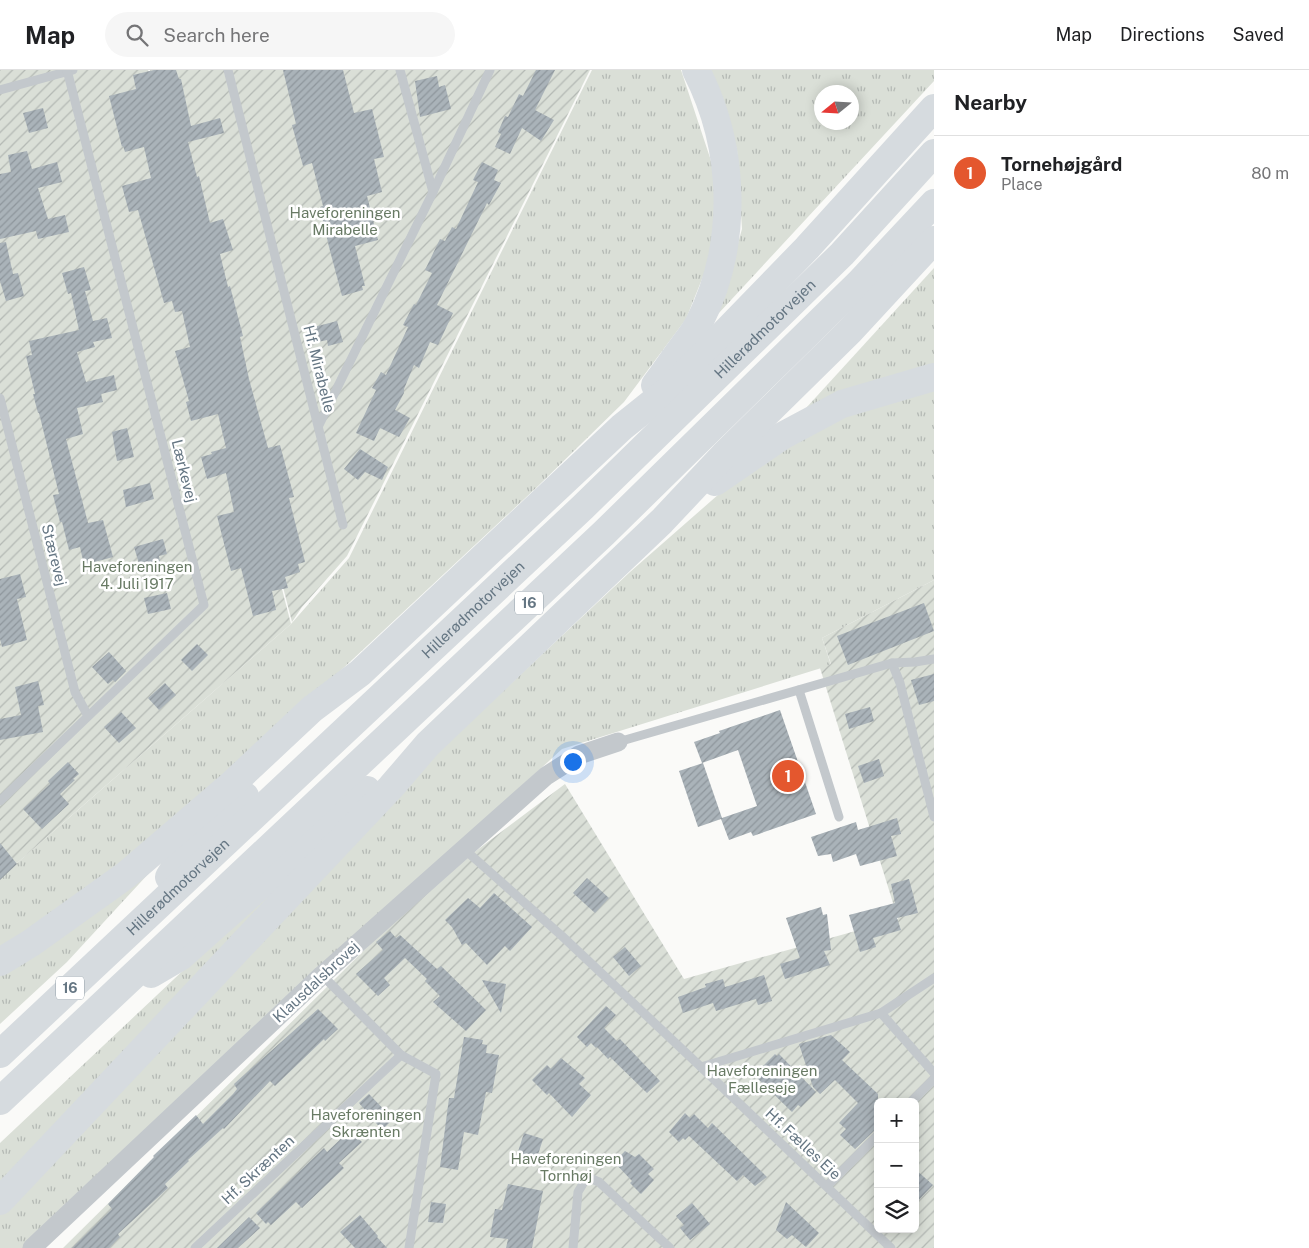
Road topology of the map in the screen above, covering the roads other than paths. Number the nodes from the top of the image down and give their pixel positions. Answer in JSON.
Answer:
{"nodes":[{"id":1,"x":69,"y":70,"type":"edge"},
{"id":2,"x":228,"y":70,"type":"edge"},
{"id":3,"x":400,"y":70,"type":"edge"},
{"id":4,"x":490,"y":70,"type":"edge"},
{"id":5,"x":696,"y":70,"type":"edge"},
{"id":6,"x":0,"y":90,"type":"edge"},
{"id":7,"x":934,"y":108,"type":"edge"},
{"id":8,"x":934,"y":153,"type":"edge"},
{"id":9,"x":433,"y":192,"type":"junction"},
{"id":10,"x":934,"y":203,"type":"edge"},
{"id":11,"x":934,"y":240,"type":"edge"},
{"id":12,"x":934,"y":377,"type":"edge"},
{"id":13,"x":0,"y":398,"type":"edge"},
{"id":14,"x":319,"y":425,"type":"junction"},
{"id":15,"x":622,"y":427,"type":"junction"},
{"id":16,"x":662,"y":521,"type":"junction"},
{"id":17,"x":343,"y":525,"type":"dead end"},
{"id":18,"x":934,"y":659,"type":"edge"},
{"id":19,"x":892,"y":664,"type":"junction"},
{"id":20,"x":360,"y":673,"type":"junction"},
{"id":21,"x":799,"y":690,"type":"junction"},
{"id":22,"x":88,"y":716,"type":"junction"},
{"id":23,"x":618,"y":742,"type":"joint"},
{"id":24,"x":428,"y":744,"type":"junction"},
{"id":25,"x":0,"y":801,"type":"edge"},
{"id":26,"x":839,"y":817,"type":"dead end"},
{"id":27,"x":934,"y":817,"type":"edge"},
{"id":28,"x":464,"y":848,"type":"junction"},
{"id":29,"x":141,"y":922,"type":"junction"},
{"id":30,"x":0,"y":962,"type":"edge"},
{"id":31,"x":322,"y":976,"type":"junction"},
{"id":32,"x":934,"y":978,"type":"edge"},
{"id":33,"x":114,"y":994,"type":"junction"},
{"id":34,"x":881,"y":1013,"type":"junction"},
{"id":35,"x":0,"y":1054,"type":"edge"},
{"id":36,"x":401,"y":1056,"type":"junction"},
{"id":37,"x":701,"y":1067,"type":"junction"},
{"id":38,"x":934,"y":1073,"type":"edge"},
{"id":39,"x":934,"y":1079,"type":"edge"},
{"id":40,"x":915,"y":1098,"type":"edge"},
{"id":41,"x":0,"y":1101,"type":"edge"},
{"id":42,"x":874,"y":1139,"type":"edge"},
{"id":43,"x":827,"y":1186,"type":"junction"},
{"id":44,"x":0,"y":1200,"type":"edge"},
{"id":45,"x":32,"y":1248,"type":"edge"},
{"id":46,"x":194,"y":1248,"type":"edge"},
{"id":47,"x":409,"y":1248,"type":"edge"},
{"id":48,"x":573,"y":1248,"type":"edge"},
{"id":49,"x":670,"y":1248,"type":"edge"},
{"id":50,"x":891,"y":1248,"type":"edge"}],
"edges":[{"from":1,"to":6,"type":"lane"},
{"from":1,"to":22,"type":"lane","name":"Lærkevej"},
{"from":2,"to":14,"type":"lane","name":"Hf. Mirabelle"},
{"from":3,"to":9,"type":"lane"},
{"from":4,"to":9,"type":"lane","name":"Hf. Mirabelle"},
{"from":5,"to":15,"type":"highway"},
{"from":7,"to":15,"type":"highway"},
{"from":8,"to":29,"type":"highway","name":"Hillerødmotorvejen","number":"16"},
{"from":9,"to":14,"type":"lane","name":"Hf. Mirabelle"},
{"from":10,"to":33,"type":"highway","number":"16"},
{"from":11,"to":16,"type":"highway"},
{"from":12,"to":16,"type":"highway"},
{"from":13,"to":22,"type":"lane","name":"Stærevej"},
{"from":14,"to":17,"type":"lane"},
{"from":15,"to":20,"type":"highway"},
{"from":16,"to":24,"type":"highway"},
{"from":18,"to":19,"type":"lane"},
{"from":19,"to":21,"type":"lane"},
{"from":19,"to":27,"type":"lane"},
{"from":20,"to":29,"type":"highway","number":"16"},
{"from":20,"to":30,"type":"highway"},
{"from":21,"to":23,"type":"lane"},
{"from":21,"to":26,"type":"lane"},
{"from":22,"to":25,"type":"lane","name":"Lærkevej"},
{"from":23,"to":28,"type":"street","name":"Klausdalsbrovej"},
{"from":24,"to":33,"type":"highway"},
{"from":24,"to":44,"type":"highway"},
{"from":28,"to":31,"type":"street","name":"Klausdalsbrovej"},
{"from":28,"to":37,"type":"lane","name":"Hf. Fælles Eje"},
{"from":29,"to":35,"type":"highway","name":"Hillerødmotorvejen","number":"16"},
{"from":31,"to":36,"type":"lane"},
{"from":31,"to":45,"type":"street","name":"Klausdalsbrovej"},
{"from":32,"to":34,"type":"lane"},
{"from":33,"to":41,"type":"highway","number":"16"},
{"from":34,"to":37,"type":"lane"},
{"from":34,"to":38,"type":"lane"},
{"from":36,"to":46,"type":"lane","name":"Hf. Skrænten"},
{"from":36,"to":47,"type":"lane"},
{"from":37,"to":43,"type":"lane","name":"Hf. Fælles Eje"},
{"from":39,"to":40,"type":"lane"},
{"from":42,"to":43,"type":"lane"},
{"from":43,"to":50,"type":"lane","name":"Hf. Fælles Eje"},
{"from":48,"to":49,"type":"lane"}]}
